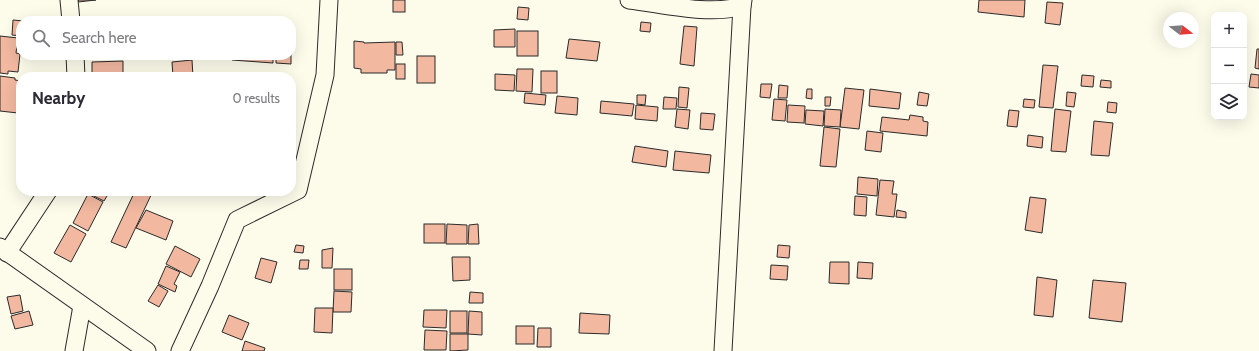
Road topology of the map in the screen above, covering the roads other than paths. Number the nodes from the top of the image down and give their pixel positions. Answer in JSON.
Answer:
{"nodes":[{"id":1,"x":69,"y":0,"type":"edge"},
{"id":2,"x":329,"y":0,"type":"edge"},
{"id":3,"x":629,"y":0,"type":"edge"},
{"id":4,"x":743,"y":3,"type":"edge"},
{"id":5,"x":71,"y":16,"type":"edge"},
{"id":6,"x":75,"y":60,"type":"edge"},
{"id":7,"x":76,"y":72,"type":"edge"},
{"id":8,"x":296,"y":191,"type":"edge"},
{"id":9,"x":44,"y":196,"type":"edge"},
{"id":10,"x":286,"y":196,"type":"edge"},
{"id":11,"x":4,"y":250,"type":"edge"},
{"id":12,"x":82,"y":306,"type":"junction"},
{"id":13,"x":74,"y":351,"type":"edge"},
{"id":14,"x":147,"y":351,"type":"edge"},
{"id":15,"x":180,"y":351,"type":"edge"},
{"id":16,"x":723,"y":351,"type":"edge"}],
"edges":[{"from":1,"to":5,"type":"street"},
{"from":2,"to":8,"type":"street"},
{"from":3,"to":4,"type":"street"},
{"from":4,"to":16,"type":"street"},
{"from":6,"to":7,"type":"street"},
{"from":9,"to":11,"type":"street"},
{"from":10,"to":15,"type":"street"},
{"from":11,"to":12,"type":"street"},
{"from":12,"to":13,"type":"street"},
{"from":12,"to":14,"type":"street"}]}
